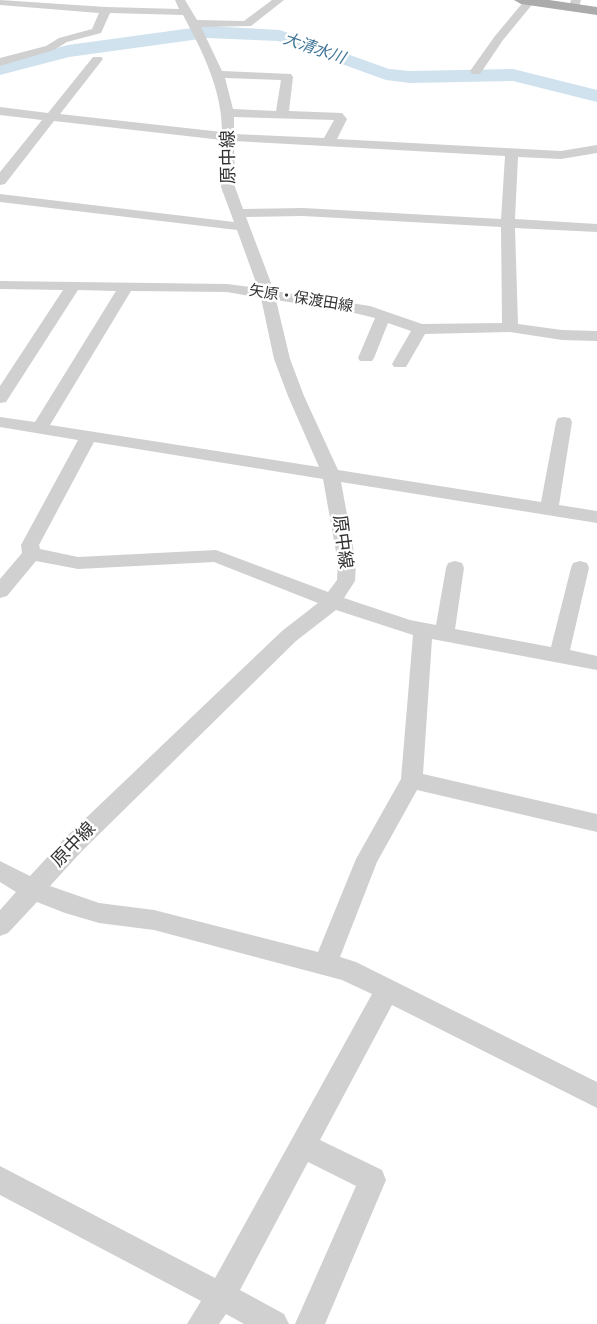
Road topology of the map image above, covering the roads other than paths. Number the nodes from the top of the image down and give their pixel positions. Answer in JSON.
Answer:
{"nodes":[{"id":1,"x":180,"y":0,"type":"edge"},
{"id":2,"x":279,"y":0,"type":"edge"},
{"id":3,"x":526,"y":1,"type":"edge"},
{"id":4,"x":0,"y":2,"type":"edge"},
{"id":5,"x":575,"y":4,"type":"edge"},
{"id":6,"x":106,"y":10,"type":"junction"},
{"id":7,"x":597,"y":11,"type":"edge"},
{"id":8,"x":186,"y":12,"type":"junction"},
{"id":9,"x":197,"y":30,"type":"junction"},
{"id":10,"x":98,"y":59,"type":"dead end"},
{"id":11,"x":0,"y":62,"type":"edge"},
{"id":12,"x":476,"y":71,"type":"dead end"},
{"id":13,"x":218,"y":74,"type":"junction"},
{"id":14,"x":0,"y":111,"type":"edge"},
{"id":15,"x":228,"y":113,"type":"junction"},
{"id":16,"x":282,"y":114,"type":"junction"},
{"id":17,"x":52,"y":117,"type":"junction"},
{"id":18,"x":228,"y":137,"type":"junction"},
{"id":19,"x":329,"y":143,"type":"junction"},
{"id":20,"x":597,"y":149,"type":"edge"},
{"id":21,"x":512,"y":152,"type":"junction"},
{"id":22,"x":0,"y":181,"type":"edge"},
{"id":23,"x":0,"y":198,"type":"edge"},
{"id":24,"x":240,"y":220,"type":"junction"},
{"id":25,"x":508,"y":223,"type":"junction"},
{"id":26,"x":597,"y":228,"type":"edge"},
{"id":27,"x":0,"y":285,"type":"edge"},
{"id":28,"x":74,"y":285,"type":"junction"},
{"id":29,"x":128,"y":286,"type":"junction"},
{"id":30,"x":268,"y":293,"type":"junction"},
{"id":31,"x":383,"y":316,"type":"junction"},
{"id":32,"x":510,"y":326,"type":"junction"},
{"id":33,"x":420,"y":329,"type":"junction"},
{"id":34,"x":597,"y":336,"type":"edge"},
{"id":35,"x":366,"y":358,"type":"dead end"},
{"id":36,"x":400,"y":364,"type":"dead end"},
{"id":37,"x":0,"y":398,"type":"edge"},
{"id":38,"x":0,"y":422,"type":"edge"},
{"id":39,"x":564,"y":422,"type":"dead end"},
{"id":40,"x":39,"y":429,"type":"junction"},
{"id":41,"x":88,"y":436,"type":"junction"},
{"id":42,"x":331,"y":474,"type":"junction"},
{"id":43,"x":549,"y":509,"type":"junction"},
{"id":44,"x":597,"y":516,"type":"edge"},
{"id":45,"x":32,"y":554,"type":"junction"},
{"id":46,"x":455,"y":568,"type":"dead end"},
{"id":47,"x":580,"y":568,"type":"dead end"},
{"id":48,"x":0,"y":591,"type":"edge"},
{"id":49,"x":332,"y":602,"type":"junction"},
{"id":50,"x":433,"y":632,"type":"junction"},
{"id":51,"x":559,"y":655,"type":"junction"},
{"id":52,"x":597,"y":663,"type":"edge"},
{"id":53,"x":412,"y":780,"type":"junction"},
{"id":54,"x":597,"y":823,"type":"edge"},
{"id":55,"x":0,"y":871,"type":"edge"},
{"id":56,"x":32,"y":889,"type":"junction"},
{"id":57,"x":0,"y":926,"type":"edge"},
{"id":58,"x":326,"y":963,"type":"junction"},
{"id":59,"x":387,"y":990,"type":"junction"},
{"id":60,"x":597,"y":1095,"type":"edge"},
{"id":61,"x":303,"y":1145,"type":"junction"},
{"id":62,"x":0,"y":1180,"type":"edge"},
{"id":63,"x":221,"y":1296,"type":"junction"},
{"id":64,"x":202,"y":1324,"type":"edge"},
{"id":65,"x":274,"y":1324,"type":"edge"},
{"id":66,"x":310,"y":1324,"type":"edge"}],
"edges":[{"from":1,"to":8,"type":"street","name":"原中線"},
{"from":2,"to":9,"type":"street"},
{"from":3,"to":5,"type":"main road"},
{"from":3,"to":12,"type":"street"},
{"from":4,"to":6,"type":"street"},
{"from":5,"to":7,"type":"main road"},
{"from":6,"to":8,"type":"street"},
{"from":6,"to":11,"type":"street"},
{"from":8,"to":9,"type":"street","name":"原中線"},
{"from":9,"to":13,"type":"street","name":"原中線"},
{"from":10,"to":17,"type":"street"},
{"from":13,"to":15,"type":"street","name":"原中線"},
{"from":13,"to":16,"type":"street"},
{"from":14,"to":17,"type":"street"},
{"from":15,"to":16,"type":"street"},
{"from":15,"to":18,"type":"street","name":"原中線"},
{"from":16,"to":19,"type":"street"},
{"from":17,"to":18,"type":"street"},
{"from":17,"to":22,"type":"street"},
{"from":18,"to":19,"type":"street"},
{"from":18,"to":24,"type":"street","name":"原中線"},
{"from":19,"to":21,"type":"street"},
{"from":20,"to":21,"type":"street"},
{"from":21,"to":25,"type":"street"},
{"from":23,"to":24,"type":"street"},
{"from":24,"to":25,"type":"street"},
{"from":24,"to":30,"type":"street","name":"原中線"},
{"from":25,"to":26,"type":"street"},
{"from":25,"to":32,"type":"street"},
{"from":27,"to":28,"type":"street","name":"矢原・保渡田線"},
{"from":28,"to":29,"type":"street","name":"矢原・保渡田線"},
{"from":28,"to":37,"type":"street"},
{"from":29,"to":30,"type":"street","name":"矢原・保渡田線"},
{"from":29,"to":40,"type":"street"},
{"from":30,"to":31,"type":"street","name":"矢原・保渡田線"},
{"from":30,"to":42,"type":"street","name":"原中線"},
{"from":31,"to":33,"type":"street","name":"矢原・保渡田線"},
{"from":31,"to":35,"type":"street"},
{"from":32,"to":33,"type":"street","name":"矢原・保渡田線"},
{"from":32,"to":34,"type":"street","name":"矢原・保渡田線"},
{"from":33,"to":36,"type":"street"},
{"from":38,"to":40,"type":"street"},
{"from":39,"to":43,"type":"street"},
{"from":40,"to":41,"type":"street"},
{"from":41,"to":42,"type":"street"},
{"from":41,"to":45,"type":"street"},
{"from":42,"to":43,"type":"street"},
{"from":42,"to":49,"type":"street","name":"原中線"},
{"from":43,"to":44,"type":"street"},
{"from":45,"to":48,"type":"street"},
{"from":45,"to":49,"type":"street"},
{"from":46,"to":50,"type":"street"},
{"from":47,"to":51,"type":"street"},
{"from":49,"to":50,"type":"street"},
{"from":49,"to":56,"type":"street","name":"原中線"},
{"from":50,"to":51,"type":"street"},
{"from":50,"to":53,"type":"street"},
{"from":51,"to":52,"type":"street"},
{"from":53,"to":54,"type":"street"},
{"from":53,"to":58,"type":"street"},
{"from":55,"to":56,"type":"street"},
{"from":56,"to":57,"type":"street","name":"原中線"},
{"from":56,"to":58,"type":"street"},
{"from":58,"to":59,"type":"street"},
{"from":59,"to":60,"type":"street"},
{"from":59,"to":61,"type":"street"},
{"from":61,"to":63,"type":"street"},
{"from":61,"to":66,"type":"street"},
{"from":62,"to":63,"type":"street"},
{"from":63,"to":64,"type":"street"},
{"from":63,"to":65,"type":"street"}]}
